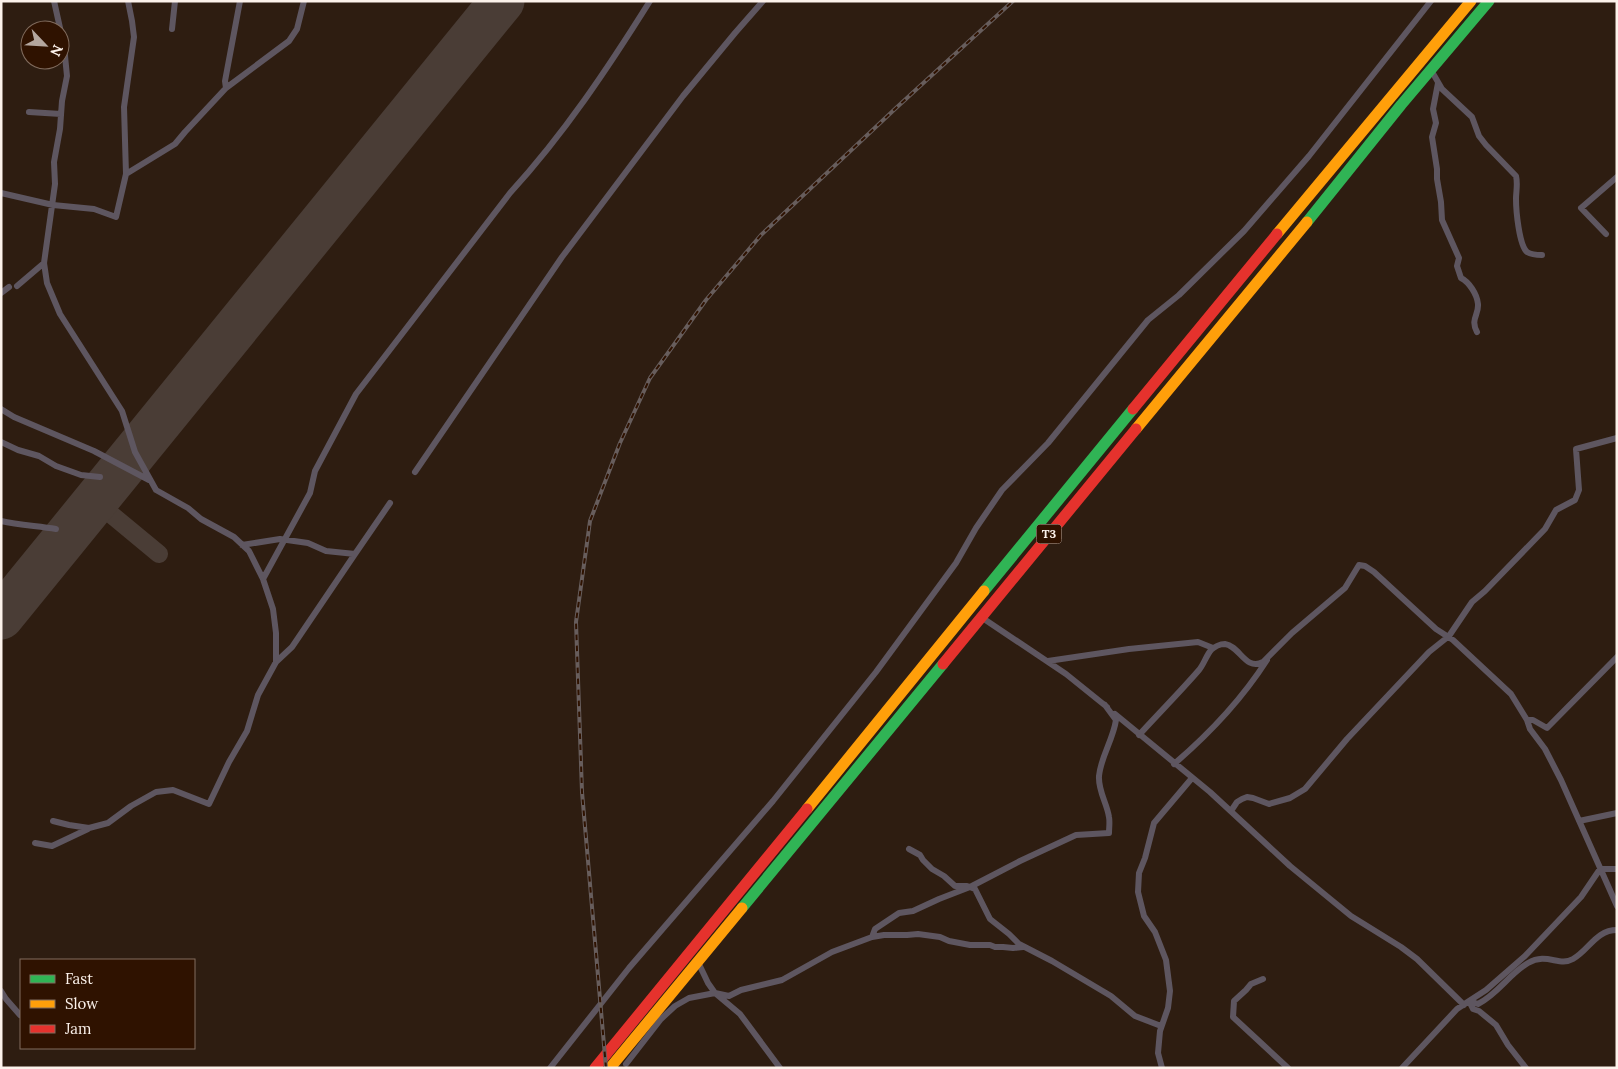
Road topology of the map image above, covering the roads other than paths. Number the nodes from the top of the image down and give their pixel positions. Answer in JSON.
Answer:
{"nodes":[{"id":1,"x":54,"y":1,"type":"edge"},
{"id":2,"x":128,"y":1,"type":"edge"},
{"id":3,"x":175,"y":1,"type":"edge"},
{"id":4,"x":240,"y":1,"type":"edge"},
{"id":5,"x":304,"y":1,"type":"edge"},
{"id":6,"x":650,"y":1,"type":"edge"},
{"id":7,"x":763,"y":1,"type":"edge"},
{"id":8,"x":1432,"y":1,"type":"edge"},
{"id":9,"x":1471,"y":1,"type":"edge"},
{"id":10,"x":1489,"y":1,"type":"edge"},
{"id":11,"x":172,"y":29,"type":"dead end"},
{"id":12,"x":1431,"y":70,"type":"junction"},
{"id":13,"x":1438,"y":83,"type":"junction"},
{"id":14,"x":226,"y":88,"type":"junction"},
{"id":15,"x":29,"y":112,"type":"dead end"},
{"id":16,"x":61,"y":114,"type":"junction"},
{"id":17,"x":126,"y":174,"type":"junction"},
{"id":18,"x":1617,"y":177,"type":"edge"},
{"id":19,"x":1,"y":193,"type":"edge"},
{"id":20,"x":53,"y":205,"type":"junction"},
{"id":21,"x":1606,"y":234,"type":"dead end"},
{"id":22,"x":1542,"y":255,"type":"dead end"},
{"id":23,"x":44,"y":263,"type":"junction"},
{"id":24,"x":17,"y":286,"type":"dead end"},
{"id":25,"x":9,"y":287,"type":"dead end"},
{"id":26,"x":1,"y":293,"type":"edge"},
{"id":27,"x":1477,"y":332,"type":"dead end"},
{"id":28,"x":1,"y":409,"type":"edge"},
{"id":29,"x":1617,"y":438,"type":"edge"},
{"id":30,"x":1,"y":442,"type":"edge"},
{"id":31,"x":415,"y":472,"type":"dead end"},
{"id":32,"x":100,"y":477,"type":"dead end"},
{"id":33,"x":150,"y":480,"type":"junction"},
{"id":34,"x":390,"y":503,"type":"dead end"},
{"id":35,"x":1,"y":521,"type":"edge"},
{"id":36,"x":56,"y":529,"type":"dead end"},
{"id":37,"x":283,"y":539,"type":"junction"},
{"id":38,"x":242,"y":545,"type":"junction"},
{"id":39,"x":355,"y":554,"type":"junction"},
{"id":40,"x":263,"y":578,"type":"junction"},
{"id":41,"x":981,"y":617,"type":"junction"},
{"id":42,"x":1448,"y":636,"type":"junction"},
{"id":43,"x":1213,"y":648,"type":"junction"},
{"id":44,"x":1271,"y":655,"type":"junction"},
{"id":45,"x":1617,"y":657,"type":"edge"},
{"id":46,"x":276,"y":662,"type":"junction"},
{"id":47,"x":1048,"y":662,"type":"junction"},
{"id":48,"x":1105,"y":705,"type":"junction"},
{"id":49,"x":1527,"y":720,"type":"junction"},
{"id":50,"x":1139,"y":735,"type":"junction"},
{"id":51,"x":1174,"y":764,"type":"junction"},
{"id":52,"x":1192,"y":778,"type":"junction"},
{"id":53,"x":1231,"y":810,"type":"junction"},
{"id":54,"x":1617,"y":813,"type":"edge"},
{"id":55,"x":53,"y":821,"type":"dead end"},
{"id":56,"x":1579,"y":821,"type":"junction"},
{"id":57,"x":89,"y":828,"type":"junction"},
{"id":58,"x":35,"y":842,"type":"dead end"},
{"id":59,"x":909,"y":849,"type":"dead end"},
{"id":60,"x":1600,"y":869,"type":"junction"},
{"id":61,"x":1617,"y":869,"type":"edge"},
{"id":62,"x":970,"y":888,"type":"junction"},
{"id":63,"x":1617,"y":906,"type":"edge"},
{"id":64,"x":1617,"y":930,"type":"edge"},
{"id":65,"x":872,"y":937,"type":"junction"},
{"id":66,"x":1023,"y":947,"type":"junction"},
{"id":67,"x":698,"y":962,"type":"junction"},
{"id":68,"x":1263,"y":979,"type":"dead end"},
{"id":69,"x":1,"y":991,"type":"edge"},
{"id":70,"x":715,"y":993,"type":"junction"},
{"id":71,"x":1467,"y":1003,"type":"junction"},
{"id":72,"x":20,"y":1015,"type":"dead end"},
{"id":73,"x":1162,"y":1026,"type":"junction"},
{"id":74,"x":626,"y":1049,"type":"junction"},
{"id":75,"x":626,"y":1066,"type":"edge"},
{"id":76,"x":550,"y":1068,"type":"edge"},
{"id":77,"x":595,"y":1068,"type":"edge"},
{"id":78,"x":610,"y":1068,"type":"edge"},
{"id":79,"x":780,"y":1068,"type":"edge"},
{"id":80,"x":1162,"y":1068,"type":"edge"},
{"id":81,"x":1288,"y":1068,"type":"edge"},
{"id":82,"x":1402,"y":1068,"type":"edge"},
{"id":83,"x":1526,"y":1068,"type":"edge"}],
"edges":[{"from":1,"to":16,"type":"street"},
{"from":2,"to":17,"type":"street"},
{"from":3,"to":11,"type":"street"},
{"from":4,"to":14,"type":"street"},
{"from":5,"to":14,"type":"street"},
{"from":6,"to":37,"type":"street"},
{"from":7,"to":31,"type":"street"},
{"from":8,"to":76,"type":"street"},
{"from":9,"to":77,"type":"highway","number":"T3"},
{"from":10,"to":12,"type":"highway","number":"T3"},
{"from":12,"to":13,"type":"street"},
{"from":12,"to":41,"type":"highway","number":"T3"},
{"from":13,"to":22,"type":"street"},
{"from":13,"to":27,"type":"street"},
{"from":14,"to":17,"type":"street"},
{"from":15,"to":16,"type":"street"},
{"from":16,"to":20,"type":"street"},
{"from":17,"to":20,"type":"street"},
{"from":18,"to":21,"type":"street"},
{"from":19,"to":20,"type":"street"},
{"from":20,"to":23,"type":"street"},
{"from":23,"to":24,"type":"street"},
{"from":23,"to":33,"type":"street"},
{"from":25,"to":26,"type":"street"},
{"from":28,"to":33,"type":"street"},
{"from":29,"to":42,"type":"street"},
{"from":30,"to":32,"type":"street"},
{"from":33,"to":38,"type":"street"},
{"from":34,"to":39,"type":"street"},
{"from":35,"to":36,"type":"street"},
{"from":37,"to":38,"type":"street"},
{"from":37,"to":39,"type":"street"},
{"from":37,"to":40,"type":"street"},
{"from":38,"to":40,"type":"street"},
{"from":39,"to":46,"type":"street"},
{"from":40,"to":46,"type":"street"},
{"from":41,"to":47,"type":"street"},
{"from":41,"to":67,"type":"highway","number":"T3"},
{"from":42,"to":44,"type":"street"},
{"from":42,"to":49,"type":"street"},
{"from":42,"to":53,"type":"street"},
{"from":43,"to":44,"type":"street"},
{"from":43,"to":47,"type":"street"},
{"from":43,"to":50,"type":"street"},
{"from":44,"to":51,"type":"street"},
{"from":45,"to":49,"type":"street"},
{"from":46,"to":57,"type":"street"},
{"from":47,"to":48,"type":"street"},
{"from":48,"to":50,"type":"street"},
{"from":48,"to":62,"type":"street"},
{"from":49,"to":56,"type":"street"},
{"from":50,"to":51,"type":"street"},
{"from":51,"to":52,"type":"street"},
{"from":52,"to":53,"type":"street"},
{"from":52,"to":73,"type":"street"},
{"from":53,"to":71,"type":"street"},
{"from":54,"to":56,"type":"street"},
{"from":55,"to":57,"type":"street"},
{"from":56,"to":60,"type":"street"},
{"from":57,"to":58,"type":"street"},
{"from":59,"to":62,"type":"street"},
{"from":60,"to":61,"type":"street"},
{"from":60,"to":63,"type":"street"},
{"from":60,"to":71,"type":"street"},
{"from":62,"to":65,"type":"street"},
{"from":62,"to":66,"type":"street"},
{"from":64,"to":71,"type":"street"},
{"from":65,"to":66,"type":"street"},
{"from":65,"to":70,"type":"street"},
{"from":66,"to":73,"type":"street"},
{"from":67,"to":70,"type":"street"},
{"from":67,"to":74,"type":"highway","number":"T3"},
{"from":68,"to":81,"type":"street"},
{"from":69,"to":72,"type":"street"},
{"from":70,"to":75,"type":"street"},
{"from":70,"to":79,"type":"street"},
{"from":71,"to":82,"type":"street"},
{"from":71,"to":83,"type":"street"},
{"from":73,"to":80,"type":"street"},
{"from":74,"to":75,"type":"street"},
{"from":74,"to":78,"type":"highway","number":"T3"}]}
